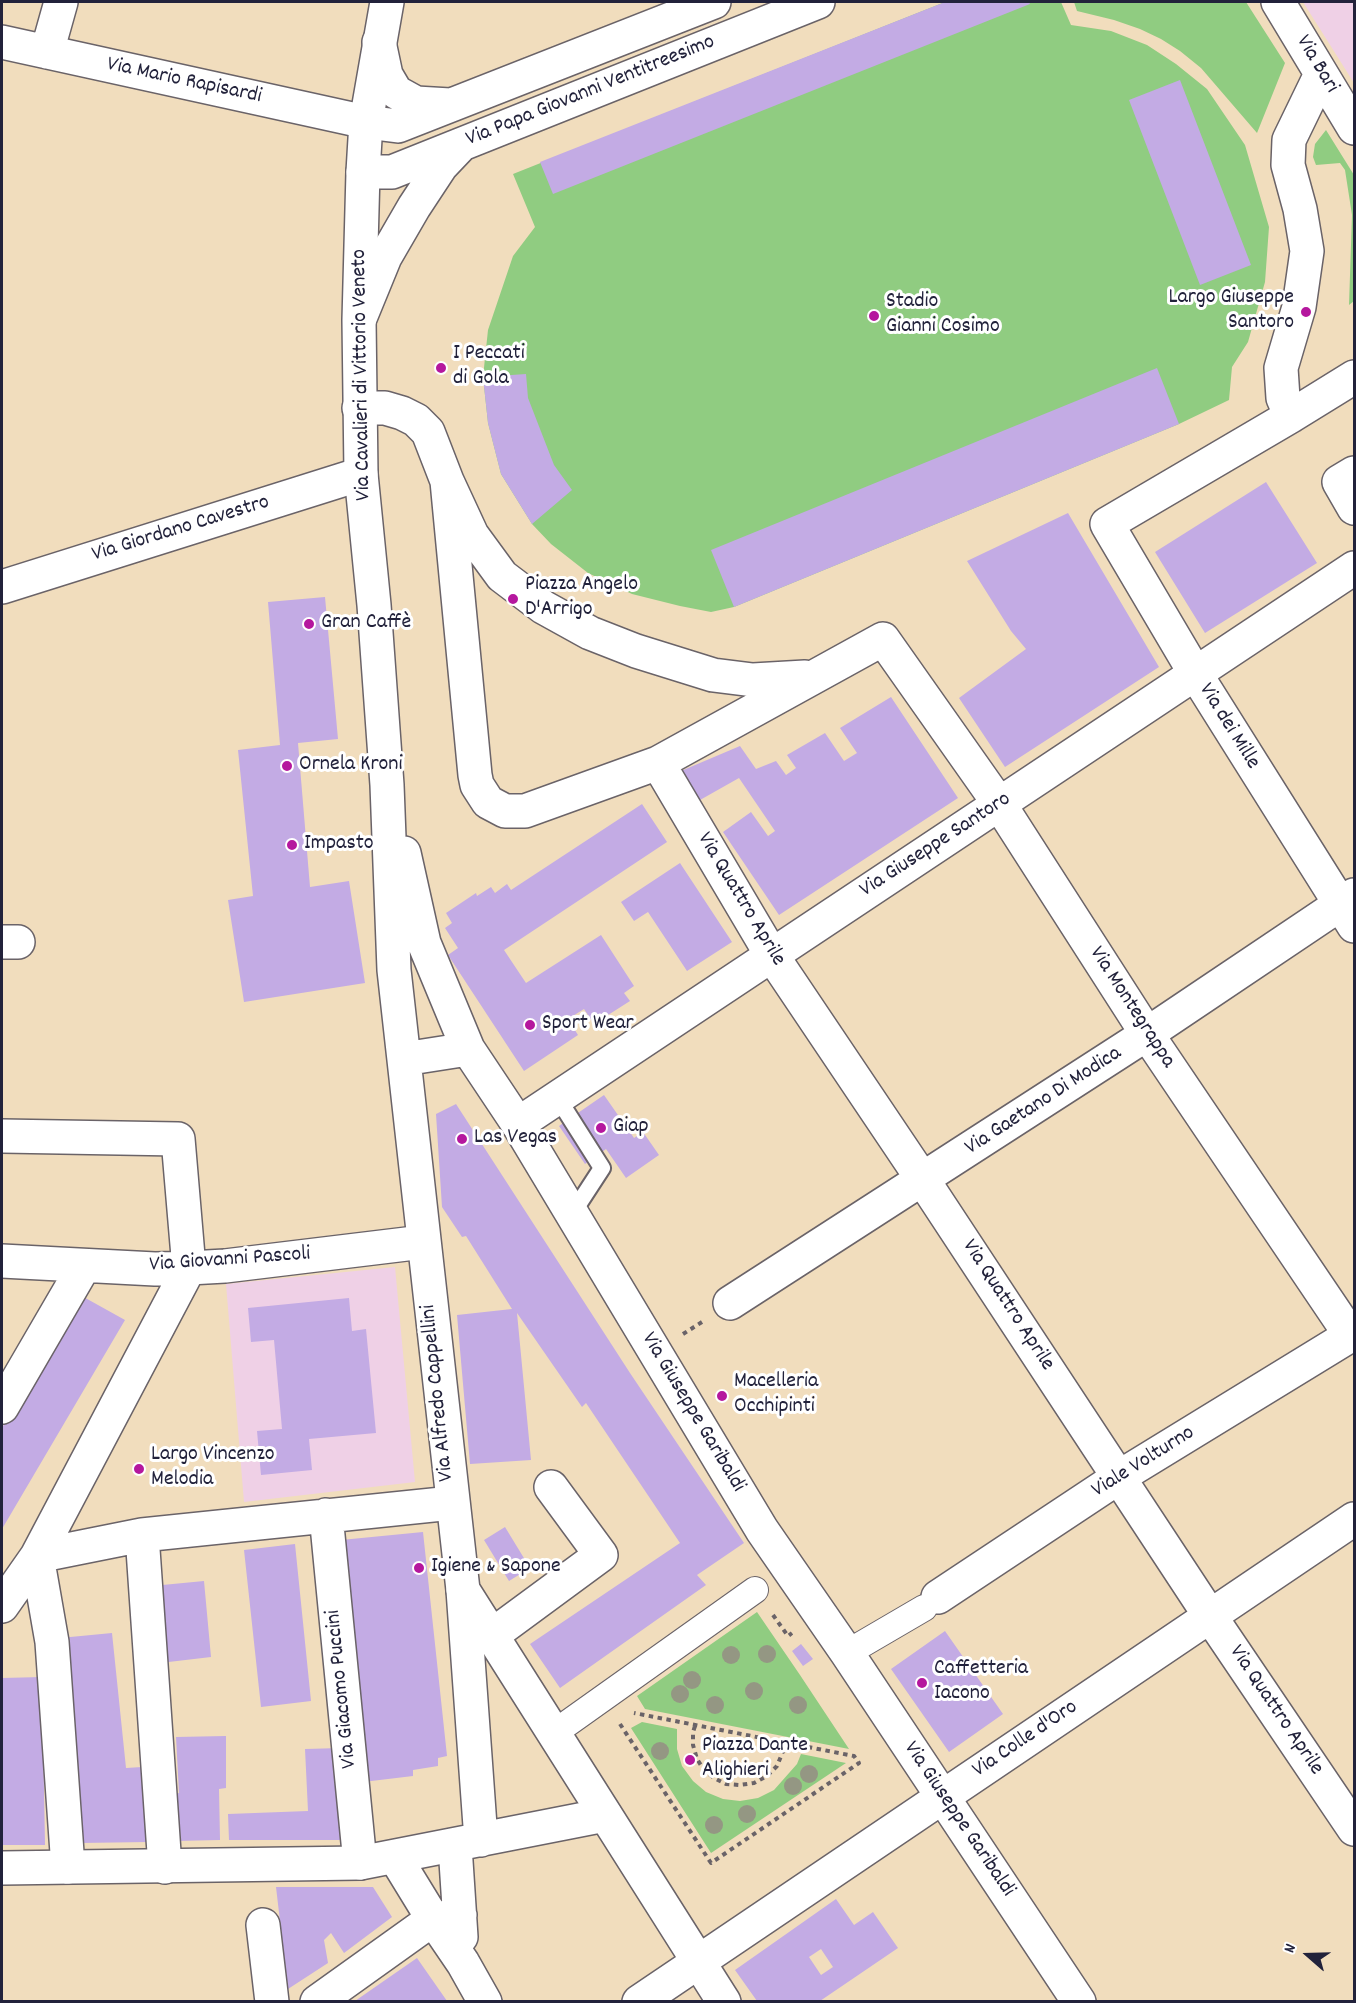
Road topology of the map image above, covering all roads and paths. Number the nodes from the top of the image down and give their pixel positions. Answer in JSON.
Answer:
{"nodes":[{"id":1,"x":62,"y":2,"type":"edge"},
{"id":2,"x":387,"y":2,"type":"edge"},
{"id":3,"x":714,"y":2,"type":"edge"},
{"id":4,"x":818,"y":2,"type":"edge"},
{"id":5,"x":1278,"y":2,"type":"edge"},
{"id":6,"x":2,"y":42,"type":"edge"},
{"id":7,"x":379,"y":42,"type":"junction"},
{"id":8,"x":46,"y":52,"type":"junction"},
{"id":9,"x":1321,"y":74,"type":"junction"},
{"id":10,"x":455,"y":105,"type":"junction"},
{"id":11,"x":366,"y":122,"type":"junction"},
{"id":12,"x":1354,"y":128,"type":"edge"},
{"id":13,"x":464,"y":142,"type":"junction"},
{"id":14,"x":363,"y":172,"type":"junction"},
{"id":15,"x":359,"y":320,"type":"junction"},
{"id":16,"x":1354,"y":376,"type":"edge"},
{"id":17,"x":359,"y":408,"type":"junction"},
{"id":18,"x":1291,"y":416,"type":"junction"},
{"id":19,"x":1354,"y":473,"type":"edge"},
{"id":20,"x":361,"y":474,"type":"junction"},
{"id":21,"x":447,"y":481,"type":"junction"},
{"id":22,"x":1354,"y":508,"type":"edge"},
{"id":23,"x":1354,"y":568,"type":"edge"},
{"id":24,"x":2,"y":587,"type":"edge"},
{"id":25,"x":1195,"y":673,"type":"junction"},
{"id":26,"x":813,"y":677,"type":"junction"},
{"id":27,"x":662,"y":771,"type":"junction"},
{"id":28,"x":387,"y":785,"type":"junction"},
{"id":29,"x":1000,"y":805,"type":"junction"},
{"id":30,"x":1350,"y":908,"type":"edge"},
{"id":31,"x":771,"y":954,"type":"junction"},
{"id":32,"x":1147,"y":1034,"type":"junction"},
{"id":33,"x":468,"y":1049,"type":"junction"},
{"id":34,"x":404,"y":1059,"type":"junction"},
{"id":35,"x":557,"y":1097,"type":"junction"},
{"id":36,"x":518,"y":1124,"type":"junction"},
{"id":37,"x":2,"y":1136,"type":"edge"},
{"id":38,"x":923,"y":1180,"type":"junction"},
{"id":39,"x":572,"y":1214,"type":"junction"},
{"id":40,"x":423,"y":1242,"type":"junction"},
{"id":41,"x":2,"y":1261,"type":"edge"},
{"id":42,"x":84,"y":1266,"type":"junction"},
{"id":43,"x":189,"y":1269,"type":"junction"},
{"id":44,"x":730,"y":1303,"type":"joint"},
{"id":45,"x":1353,"y":1335,"type":"edge"},
{"id":46,"x":654,"y":1352,"type":"junction"},
{"id":47,"x":2,"y":1407,"type":"edge"},
{"id":48,"x":1119,"y":1477,"type":"junction"},
{"id":49,"x":551,"y":1487,"type":"dead end"},
{"id":50,"x":452,"y":1503,"type":"junction"},
{"id":51,"x":326,"y":1515,"type":"junction"},
{"id":52,"x":1354,"y":1519,"type":"edge"},
{"id":53,"x":142,"y":1535,"type":"junction"},
{"id":54,"x":37,"y":1556,"type":"junction"},
{"id":55,"x":463,"y":1590,"type":"junction"},
{"id":56,"x":755,"y":1590,"type":"dead end"},
{"id":57,"x":931,"y":1602,"type":"joint"},
{"id":58,"x":2,"y":1606,"type":"edge"},
{"id":59,"x":1210,"y":1616,"type":"junction"},
{"id":60,"x":490,"y":1636,"type":"junction"},
{"id":61,"x":847,"y":1653,"type":"junction"},
{"id":62,"x":602,"y":1707,"type":"junction"},
{"id":63,"x":695,"y":1725,"type":"junction"},
{"id":64,"x":554,"y":1733,"type":"junction"},
{"id":65,"x":786,"y":1743,"type":"junction"},
{"id":66,"x":942,"y":1796,"type":"junction"},
{"id":67,"x":605,"y":1815,"type":"junction"},
{"id":68,"x":1354,"y":1829,"type":"edge"},
{"id":69,"x":468,"y":1843,"type":"junction"},
{"id":70,"x":395,"y":1857,"type":"junction"},
{"id":71,"x":360,"y":1863,"type":"junction"},
{"id":72,"x":68,"y":1867,"type":"junction"},
{"id":73,"x":165,"y":1867,"type":"junction"},
{"id":74,"x":2,"y":1868,"type":"edge"},
{"id":75,"x":436,"y":1922,"type":"junction"},
{"id":76,"x":263,"y":1925,"type":"dead end"},
{"id":77,"x":698,"y":1960,"type":"junction"},
{"id":78,"x":272,"y":2001,"type":"edge"},
{"id":79,"x":317,"y":2001,"type":"edge"},
{"id":80,"x":485,"y":2001,"type":"edge"},
{"id":81,"x":639,"y":2001,"type":"edge"},
{"id":82,"x":724,"y":2001,"type":"edge"},
{"id":83,"x":1079,"y":2001,"type":"edge"}],
"edges":[{"from":1,"to":8,"type":"street"},
{"from":2,"to":7,"type":"street","name":"Via Cavalieri di Vittorio Veneto"},
{"from":3,"to":10,"type":"street","name":"Via Papa Giovanni Ventitreesimo"},
{"from":4,"to":13,"type":"street","name":"Via Papa Giovanni Ventitreesimo"},
{"from":5,"to":9,"type":"street","name":"Via Bari"},
{"from":6,"to":8,"type":"street","name":"Via Mario Rapisardi"},
{"from":7,"to":10,"type":"street"},
{"from":7,"to":11,"type":"street","name":"Via Cavalieri di Vittorio Veneto"},
{"from":8,"to":11,"type":"street","name":"Via Mario Rapisardi"},
{"from":9,"to":12,"type":"street","name":"Via Bari"},
{"from":9,"to":18,"type":"street"},
{"from":10,"to":11,"type":"street","name":"Via Papa Giovanni Ventitreesimo"},
{"from":11,"to":14,"type":"street","name":"Via Cavalieri di Vittorio Veneto"},
{"from":13,"to":14,"type":"street","name":"Via Papa Giovanni Ventitreesimo"},
{"from":13,"to":15,"type":"street"},
{"from":14,"to":15,"type":"street","name":"Via Cavalieri di Vittorio Veneto"},
{"from":15,"to":17,"type":"street","name":"Via Cavalieri di Vittorio Veneto"},
{"from":16,"to":18,"type":"street"},
{"from":17,"to":20,"type":"street","name":"Via Cavalieri di Vittorio Veneto"},
{"from":17,"to":21,"type":"street"},
{"from":18,"to":25,"type":"street","name":"Via dei Mille"},
{"from":19,"to":22,"type":"street"},
{"from":20,"to":24,"type":"street","name":"Via Giordano Cavestro"},
{"from":20,"to":28,"type":"street","name":"Via Cavalieri di Vittorio Veneto"},
{"from":21,"to":26,"type":"street"},
{"from":21,"to":27,"type":"street"},
{"from":23,"to":25,"type":"street","name":"Via Giuseppe Santoro"},
{"from":25,"to":29,"type":"street","name":"Via Giuseppe Santoro"},
{"from":25,"to":30,"type":"street","name":"Via dei Mille"},
{"from":26,"to":27,"type":"street"},
{"from":26,"to":29,"type":"street","name":"Via Montegrappa"},
{"from":27,"to":31,"type":"street","name":"Via Quattro Aprile"},
{"from":28,"to":33,"type":"street","name":"Via Giuseppe Garibaldi"},
{"from":28,"to":34,"type":"street","name":"Via Alfredo Cappellini"},
{"from":29,"to":31,"type":"street","name":"Via Giuseppe Santoro"},
{"from":29,"to":32,"type":"street","name":"Via Montegrappa"},
{"from":30,"to":32,"type":"street","name":"Via Gaetano Di Modica"},
{"from":31,"to":35,"type":"street","name":"Via Giuseppe Santoro"},
{"from":31,"to":38,"type":"street","name":"Via Quattro Aprile"},
{"from":32,"to":38,"type":"street","name":"Via Gaetano Di Modica"},
{"from":32,"to":45,"type":"street","name":"Via Montegrappa"},
{"from":33,"to":34,"type":"street"},
{"from":33,"to":36,"type":"street","name":"Via Giuseppe Garibaldi"},
{"from":34,"to":40,"type":"street","name":"Via Alfredo Cappellini"},
{"from":35,"to":36,"type":"street","name":"Via Giuseppe Santoro"},
{"from":35,"to":39,"type":"lane"},
{"from":36,"to":39,"type":"street","name":"Via Giuseppe Garibaldi"},
{"from":37,"to":43,"type":"street"},
{"from":38,"to":44,"type":"street","name":"Via Gaetano Di Modica"},
{"from":38,"to":48,"type":"street","name":"Via Quattro Aprile"},
{"from":39,"to":46,"type":"street","name":"Via Giuseppe Garibaldi"},
{"from":40,"to":43,"type":"street","name":"Via Giovanni Pascoli"},
{"from":40,"to":50,"type":"street","name":"Via Alfredo Cappellini"},
{"from":41,"to":42,"type":"street","name":"Via Giovanni Pascoli"},
{"from":42,"to":43,"type":"street","name":"Via Giovanni Pascoli"},
{"from":42,"to":47,"type":"street"},
{"from":43,"to":54,"type":"street"},
{"from":44,"to":46,"type":"path"},
{"from":45,"to":48,"type":"street","name":"Viale Volturno"},
{"from":46,"to":61,"type":"street","name":"Via Giuseppe Garibaldi"},
{"from":48,"to":57,"type":"street","name":"Viale Volturno"},
{"from":48,"to":59,"type":"street","name":"Via Quattro Aprile"},
{"from":49,"to":60,"type":"street"},
{"from":50,"to":51,"type":"street"},
{"from":50,"to":55,"type":"street","name":"Via Alfredo Cappellini"},
{"from":51,"to":53,"type":"street"},
{"from":51,"to":71,"type":"street","name":"Via Giacomo Puccini"},
{"from":52,"to":59,"type":"street","name":"Via Colle d'Oro"},
{"from":53,"to":54,"type":"street"},
{"from":53,"to":73,"type":"street"},
{"from":54,"to":58,"type":"street"},
{"from":54,"to":72,"type":"street"},
{"from":55,"to":60,"type":"street","name":"Via Alfredo Cappellini"},
{"from":55,"to":69,"type":"street"},
{"from":56,"to":62,"type":"street"},
{"from":57,"to":61,"type":"street","name":"Viale Volturno"},
{"from":59,"to":66,"type":"street","name":"Via Colle d'Oro"},
{"from":59,"to":68,"type":"street","name":"Via Quattro Aprile"},
{"from":60,"to":64,"type":"street","name":"Via Alfredo Cappellini"},
{"from":61,"to":66,"type":"street","name":"Via Giuseppe Garibaldi"},
{"from":62,"to":63,"type":"path"},
{"from":62,"to":64,"type":"street"},
{"from":62,"to":65,"type":"path"},
{"from":63,"to":65,"type":"path"},
{"from":63,"to":65,"type":"path"},
{"from":64,"to":67,"type":"street","name":"Via Alfredo Cappellini"},
{"from":66,"to":77,"type":"street","name":"Via Colle d'Oro"},
{"from":66,"to":83,"type":"street","name":"Via Giuseppe Garibaldi"},
{"from":67,"to":69,"type":"street"},
{"from":67,"to":77,"type":"street","name":"Via Alfredo Cappellini"},
{"from":69,"to":70,"type":"street"},
{"from":69,"to":75,"type":"street"},
{"from":70,"to":71,"type":"street"},
{"from":70,"to":75,"type":"street"},
{"from":71,"to":73,"type":"street"},
{"from":72,"to":73,"type":"street"},
{"from":72,"to":74,"type":"street"},
{"from":75,"to":79,"type":"street"},
{"from":75,"to":80,"type":"street"},
{"from":76,"to":78,"type":"street"},
{"from":77,"to":81,"type":"street","name":"Via Colle d'Oro"},
{"from":77,"to":82,"type":"street"}]}
